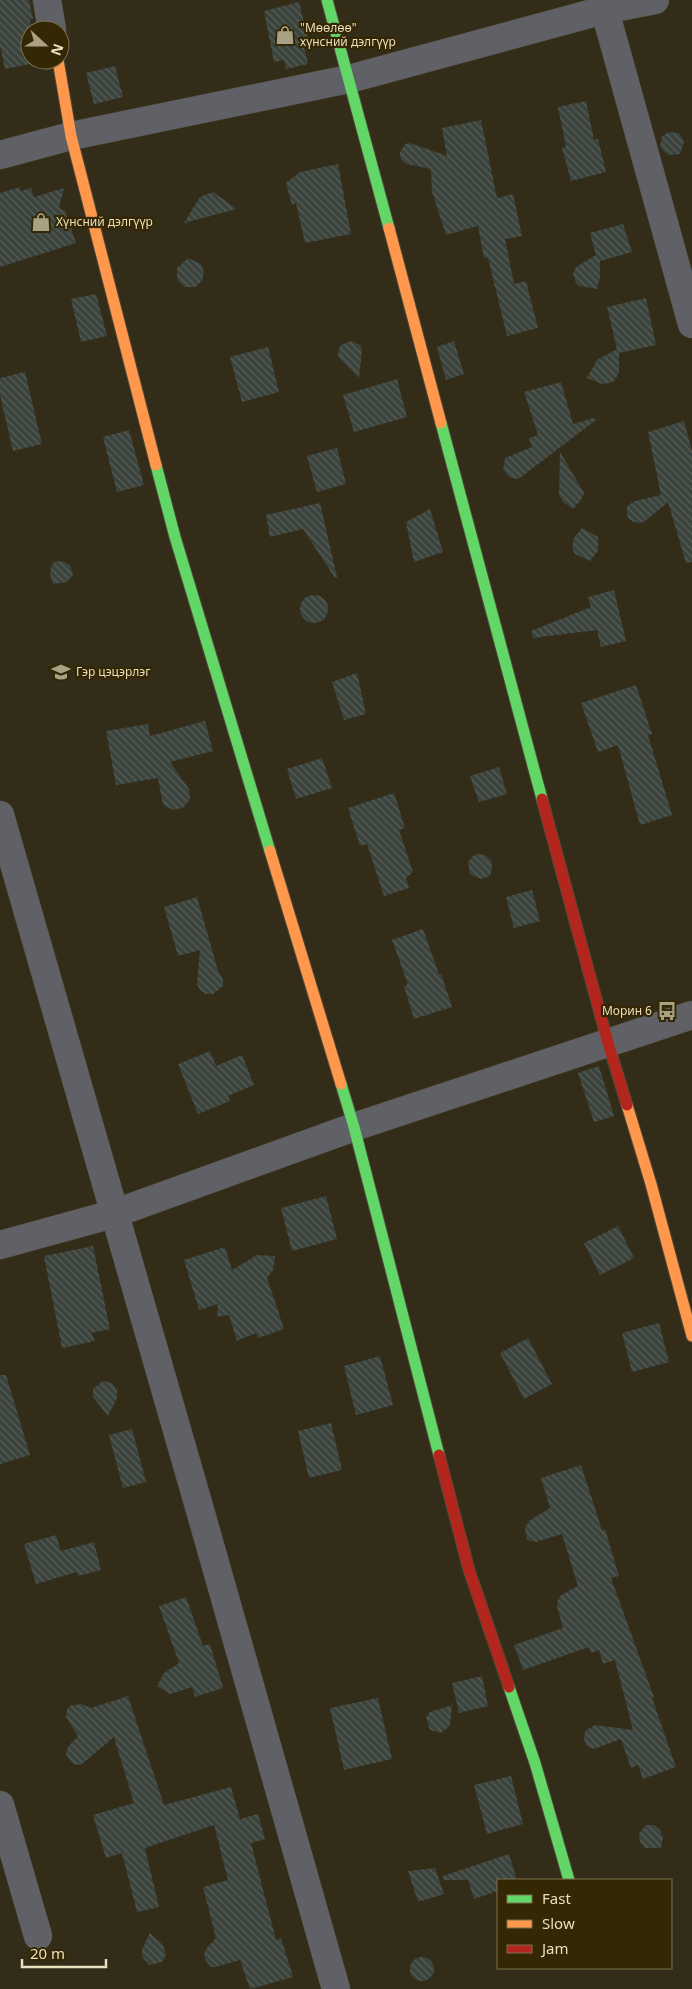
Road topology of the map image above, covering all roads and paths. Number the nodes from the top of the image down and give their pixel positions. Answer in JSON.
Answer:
{"nodes":[{"id":1,"x":47,"y":0,"type":"edge"},
{"id":2,"x":326,"y":0,"type":"edge"},
{"id":3,"x":655,"y":0,"type":"edge"},
{"id":4,"x":603,"y":5,"type":"edge"},
{"id":5,"x":50,"y":20,"type":"edge"},
{"id":6,"x":60,"y":70,"type":"edge"},
{"id":7,"x":349,"y":79,"type":"junction"},
{"id":8,"x":71,"y":136,"type":"junction"},
{"id":9,"x":0,"y":155,"type":"edge"},
{"id":10,"x":692,"y":324,"type":"edge"},
{"id":11,"x":0,"y":815,"type":"edge"},
{"id":12,"x":692,"y":1015,"type":"edge"},
{"id":13,"x":608,"y":1043,"type":"junction"},
{"id":14,"x":354,"y":1127,"type":"junction"},
{"id":15,"x":114,"y":1214,"type":"junction"},
{"id":16,"x":0,"y":1245,"type":"edge"},
{"id":17,"x":692,"y":1336,"type":"edge"},
{"id":18,"x":0,"y":1806,"type":"edge"},
{"id":19,"x":569,"y":1879,"type":"edge"},
{"id":20,"x":38,"y":1936,"type":"dead end"},
{"id":21,"x":336,"y":1989,"type":"edge"}],
"edges":[{"from":1,"to":5,"type":"street"},
{"from":2,"to":7,"type":"street"},
{"from":3,"to":4,"type":"street"},
{"from":4,"to":7,"type":"street"},
{"from":4,"to":10,"type":"street"},
{"from":6,"to":8,"type":"street"},
{"from":7,"to":8,"type":"street"},
{"from":7,"to":13,"type":"street"},
{"from":8,"to":9,"type":"street"},
{"from":8,"to":14,"type":"street"},
{"from":11,"to":15,"type":"street"},
{"from":12,"to":13,"type":"street"},
{"from":13,"to":14,"type":"street"},
{"from":13,"to":17,"type":"street"},
{"from":14,"to":15,"type":"street"},
{"from":14,"to":19,"type":"street"},
{"from":15,"to":16,"type":"street"},
{"from":15,"to":21,"type":"street"},
{"from":18,"to":20,"type":"street"}]}
